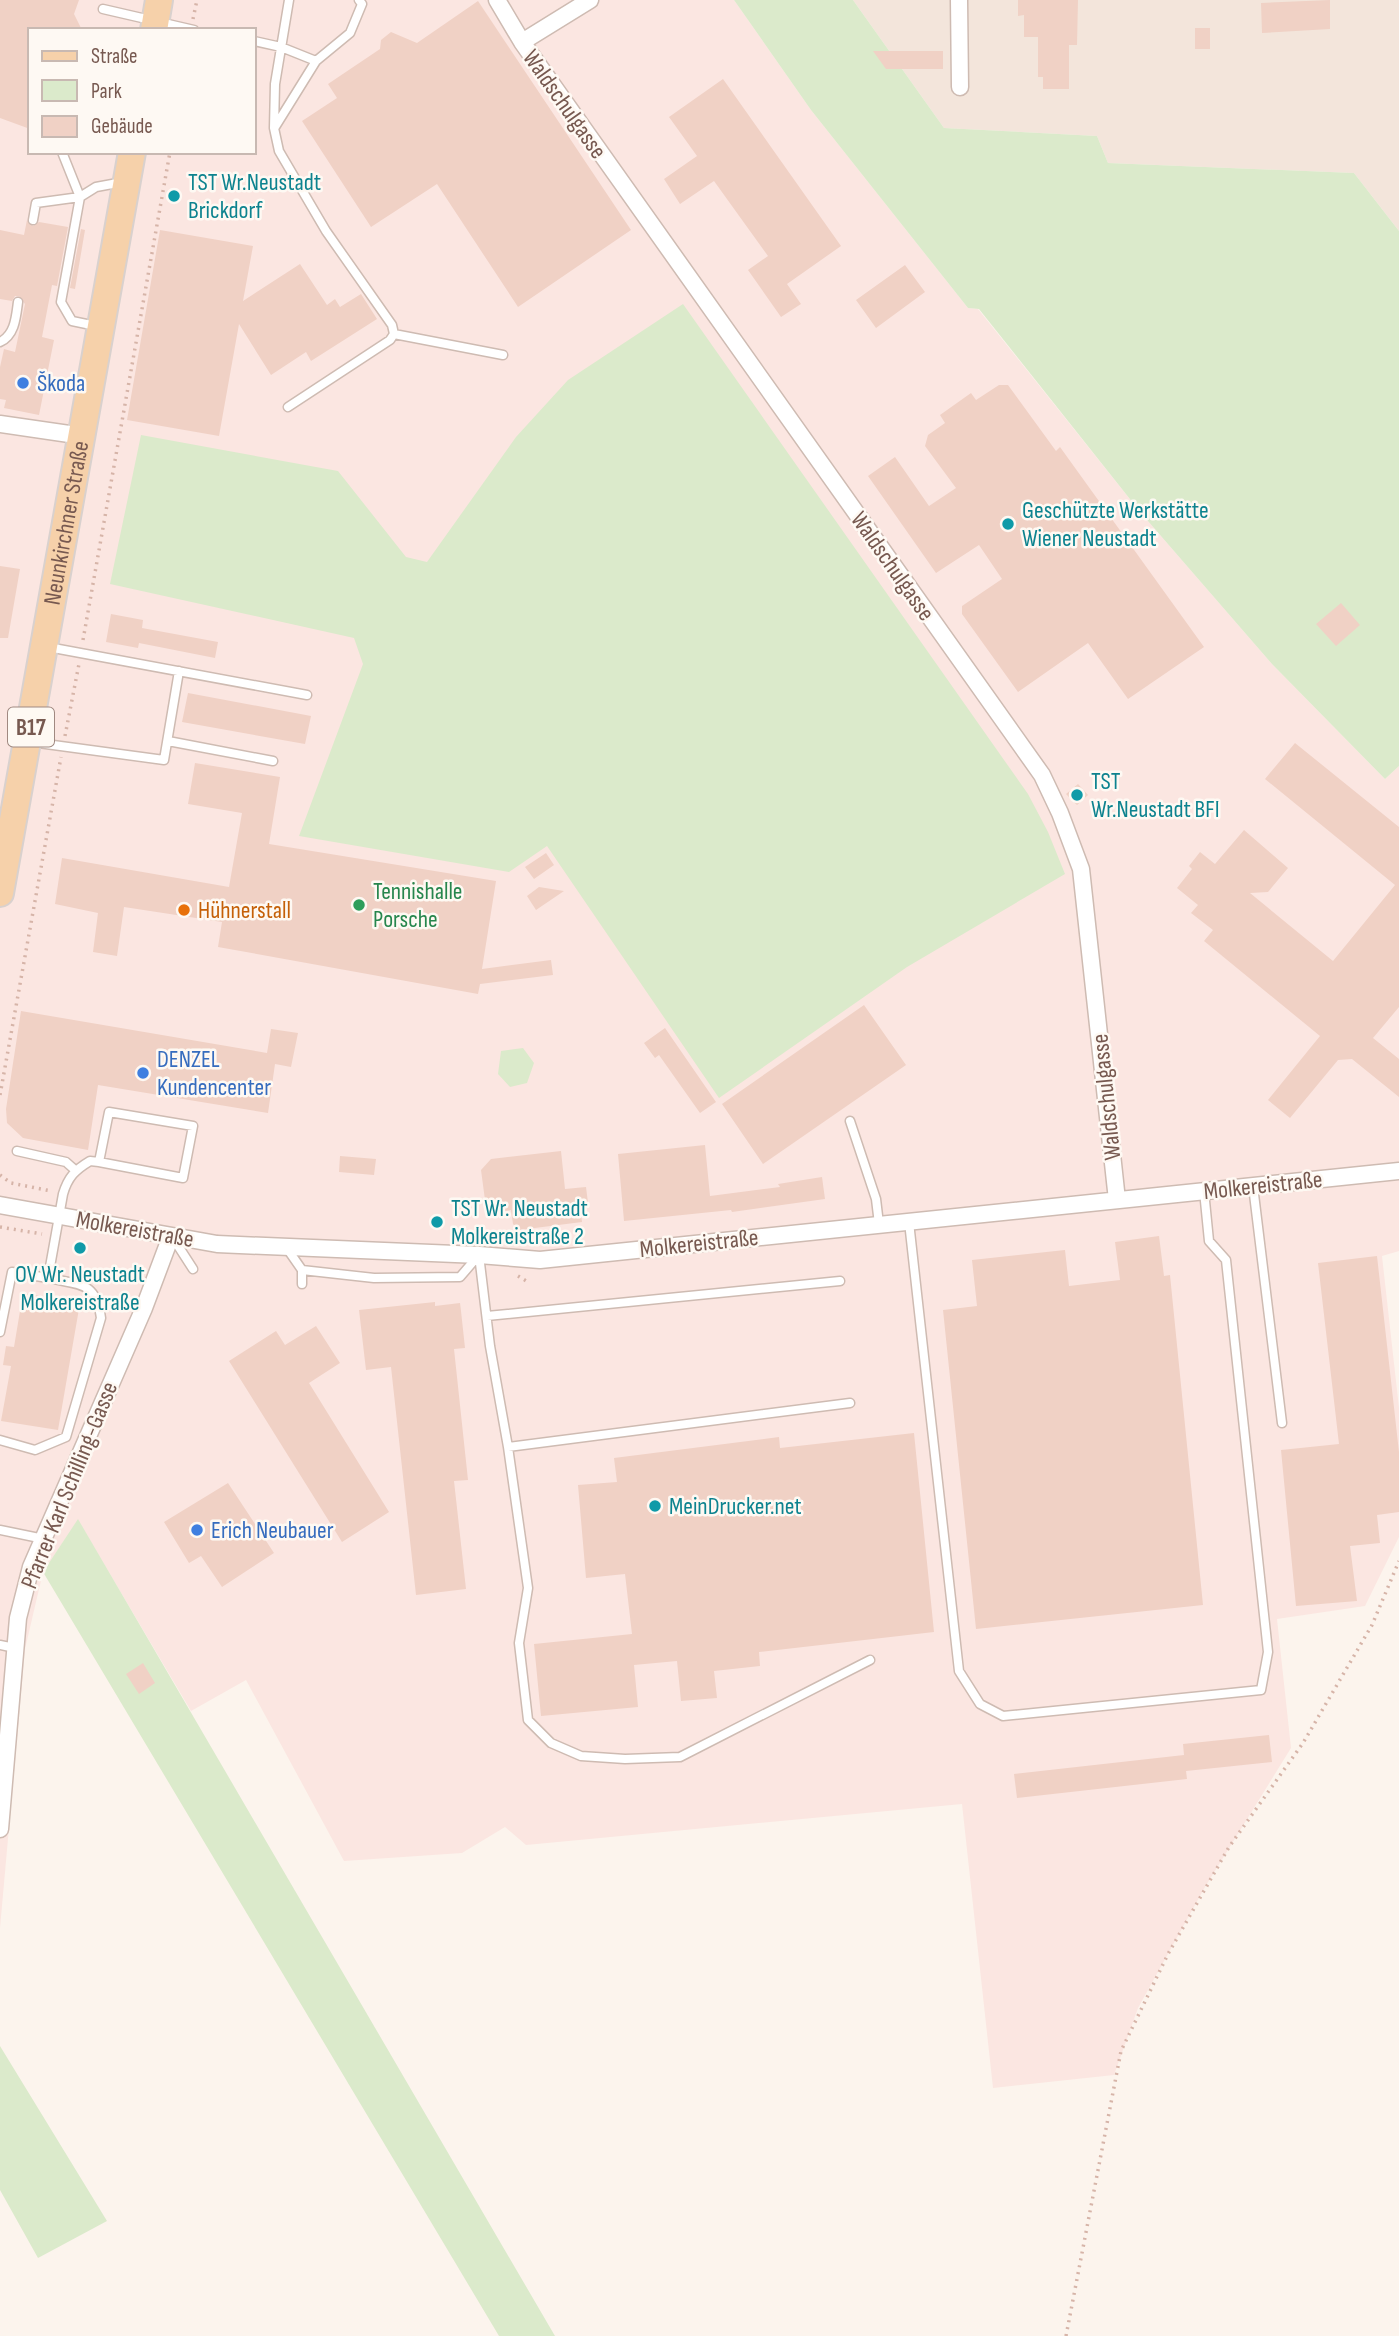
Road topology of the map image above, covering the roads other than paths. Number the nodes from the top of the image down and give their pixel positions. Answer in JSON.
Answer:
{"nodes":[{"id":1,"x":289,"y":0,"type":"edge"},
{"id":2,"x":496,"y":0,"type":"edge"},
{"id":3,"x":590,"y":0,"type":"edge"},
{"id":4,"x":959,"y":0,"type":"edge"},
{"id":5,"x":361,"y":2,"type":"edge"},
{"id":6,"x":103,"y":9,"type":"dead end"},
{"id":7,"x":156,"y":17,"type":"edge"},
{"id":8,"x":188,"y":28,"type":"edge"},
{"id":9,"x":256,"y":41,"type":"edge"},
{"id":10,"x":522,"y":42,"type":"junction"},
{"id":11,"x":281,"y":47,"type":"junction"},
{"id":12,"x":316,"y":61,"type":"junction"},
{"id":13,"x":960,"y":87,"type":"dead end"},
{"id":14,"x":274,"y":128,"type":"junction"},
{"id":15,"x":63,"y":154,"type":"edge"},
{"id":16,"x":132,"y":154,"type":"edge"},
{"id":17,"x":126,"y":182,"type":"junction"},
{"id":18,"x":80,"y":197,"type":"junction"},
{"id":19,"x":33,"y":220,"type":"dead end"},
{"id":20,"x":18,"y":302,"type":"dead end"},
{"id":21,"x":102,"y":327,"type":"junction"},
{"id":22,"x":394,"y":334,"type":"junction"},
{"id":23,"x":0,"y":342,"type":"edge"},
{"id":24,"x":503,"y":355,"type":"dead end"},
{"id":25,"x":288,"y":407,"type":"dead end"},
{"id":26,"x":0,"y":424,"type":"edge"},
{"id":27,"x":83,"y":436,"type":"junction"},
{"id":28,"x":46,"y":646,"type":"junction"},
{"id":29,"x":179,"y":671,"type":"junction"},
{"id":30,"x":307,"y":695,"type":"dead end"},
{"id":31,"x":28,"y":741,"type":"junction"},
{"id":32,"x":168,"y":741,"type":"junction"},
{"id":33,"x":273,"y":761,"type":"dead end"},
{"id":34,"x":0,"y":893,"type":"edge"},
{"id":35,"x":850,"y":1121,"type":"dead end"},
{"id":36,"x":18,"y":1151,"type":"dead end"},
{"id":37,"x":99,"y":1162,"type":"junction"},
{"id":38,"x":75,"y":1170,"type":"junction"},
{"id":39,"x":1399,"y":1171,"type":"edge"},
{"id":40,"x":1253,"y":1186,"type":"junction"},
{"id":41,"x":1204,"y":1191,"type":"junction"},
{"id":42,"x":1117,"y":1200,"type":"junction"},
{"id":43,"x":0,"y":1205,"type":"edge"},
{"id":44,"x":59,"y":1215,"type":"junction"},
{"id":45,"x":909,"y":1222,"type":"junction"},
{"id":46,"x":878,"y":1224,"type":"junction"},
{"id":47,"x":171,"y":1236,"type":"junction"},
{"id":48,"x":286,"y":1247,"type":"junction"},
{"id":49,"x":480,"y":1255,"type":"junction"},
{"id":50,"x":194,"y":1269,"type":"dead end"},
{"id":51,"x":302,"y":1270,"type":"junction"},
{"id":52,"x":47,"y":1278,"type":"junction"},
{"id":53,"x":840,"y":1281,"type":"dead end"},
{"id":54,"x":302,"y":1284,"type":"dead end"},
{"id":55,"x":487,"y":1316,"type":"junction"},
{"id":56,"x":0,"y":1332,"type":"edge"},
{"id":57,"x":850,"y":1404,"type":"dead end"},
{"id":58,"x":1282,"y":1423,"type":"dead end"},
{"id":59,"x":0,"y":1440,"type":"edge"},
{"id":60,"x":508,"y":1447,"type":"junction"},
{"id":61,"x":0,"y":1530,"type":"edge"},
{"id":62,"x":44,"y":1539,"type":"junction"},
{"id":63,"x":8,"y":1647,"type":"edge"},
{"id":64,"x":870,"y":1660,"type":"dead end"},
{"id":65,"x":4,"y":1714,"type":"edge"},
{"id":66,"x":0,"y":1829,"type":"edge"}],
"edges":[{"from":1,"to":11,"type":"lane"},
{"from":2,"to":10,"type":"street","name":"Waldschulgasse"},
{"from":3,"to":10,"type":"street"},
{"from":4,"to":13,"type":"street"},
{"from":5,"to":12,"type":"lane"},
{"from":6,"to":7,"type":"lane"},
{"from":7,"to":8,"type":"lane"},
{"from":9,"to":11,"type":"lane"},
{"from":10,"to":42,"type":"street","name":"Waldschulgasse"},
{"from":11,"to":12,"type":"lane"},
{"from":11,"to":14,"type":"lane"},
{"from":12,"to":14,"type":"lane"},
{"from":14,"to":22,"type":"lane"},
{"from":15,"to":18,"type":"lane"},
{"from":16,"to":17,"type":"main road","name":"Neunkirchner Straße","number":"B17"},
{"from":17,"to":18,"type":"lane"},
{"from":17,"to":21,"type":"main road","name":"Neunkirchner Straße","number":"B17"},
{"from":18,"to":19,"type":"lane"},
{"from":18,"to":21,"type":"lane"},
{"from":20,"to":23,"type":"lane"},
{"from":21,"to":27,"type":"main road","name":"Neunkirchner Straße","number":"B17"},
{"from":22,"to":24,"type":"lane"},
{"from":22,"to":25,"type":"lane"},
{"from":26,"to":27,"type":"street"},
{"from":27,"to":28,"type":"main road","name":"Neunkirchner Straße","number":"B17"},
{"from":28,"to":29,"type":"lane"},
{"from":28,"to":31,"type":"main road","name":"Neunkirchner Straße","number":"B17"},
{"from":29,"to":30,"type":"lane"},
{"from":29,"to":32,"type":"lane"},
{"from":31,"to":32,"type":"lane"},
{"from":31,"to":34,"type":"main road","name":"Neunkirchner Straße","number":"B17"},
{"from":32,"to":33,"type":"lane"},
{"from":35,"to":46,"type":"lane"},
{"from":36,"to":38,"type":"lane"},
{"from":37,"to":37,"type":"lane"},
{"from":37,"to":38,"type":"lane"},
{"from":38,"to":44,"type":"lane"},
{"from":39,"to":40,"type":"street","name":"Molkereistraße"},
{"from":40,"to":41,"type":"street","name":"Molkereistraße"},
{"from":40,"to":58,"type":"lane"},
{"from":41,"to":42,"type":"street","name":"Molkereistraße"},
{"from":41,"to":45,"type":"lane"},
{"from":42,"to":45,"type":"street","name":"Molkereistraße"},
{"from":43,"to":44,"type":"street","name":"Molkereistraße"},
{"from":44,"to":47,"type":"street","name":"Molkereistraße"},
{"from":44,"to":52,"type":"lane"},
{"from":45,"to":46,"type":"street","name":"Molkereistraße"},
{"from":46,"to":49,"type":"street","name":"Molkereistraße"},
{"from":47,"to":48,"type":"street","name":"Molkereistraße"},
{"from":47,"to":50,"type":"lane"},
{"from":47,"to":62,"type":"street","name":"Pfarrer Karl Schilling-Gasse"},
{"from":48,"to":49,"type":"street","name":"Molkereistraße"},
{"from":48,"to":51,"type":"lane"},
{"from":49,"to":51,"type":"lane"},
{"from":49,"to":55,"type":"lane"},
{"from":51,"to":54,"type":"lane"},
{"from":52,"to":56,"type":"lane"},
{"from":52,"to":59,"type":"lane"},
{"from":53,"to":55,"type":"lane"},
{"from":55,"to":60,"type":"lane"},
{"from":57,"to":60,"type":"lane"},
{"from":60,"to":64,"type":"lane"},
{"from":61,"to":62,"type":"lane"},
{"from":62,"to":63,"type":"street","name":"Pfarrer Karl Schilling-Gasse"},
{"from":63,"to":65,"type":"street","name":"Pfarrer Karl Schilling-Gasse"},
{"from":65,"to":66,"type":"street","name":"Pfarrer Karl Schilling-Gasse"}]}
